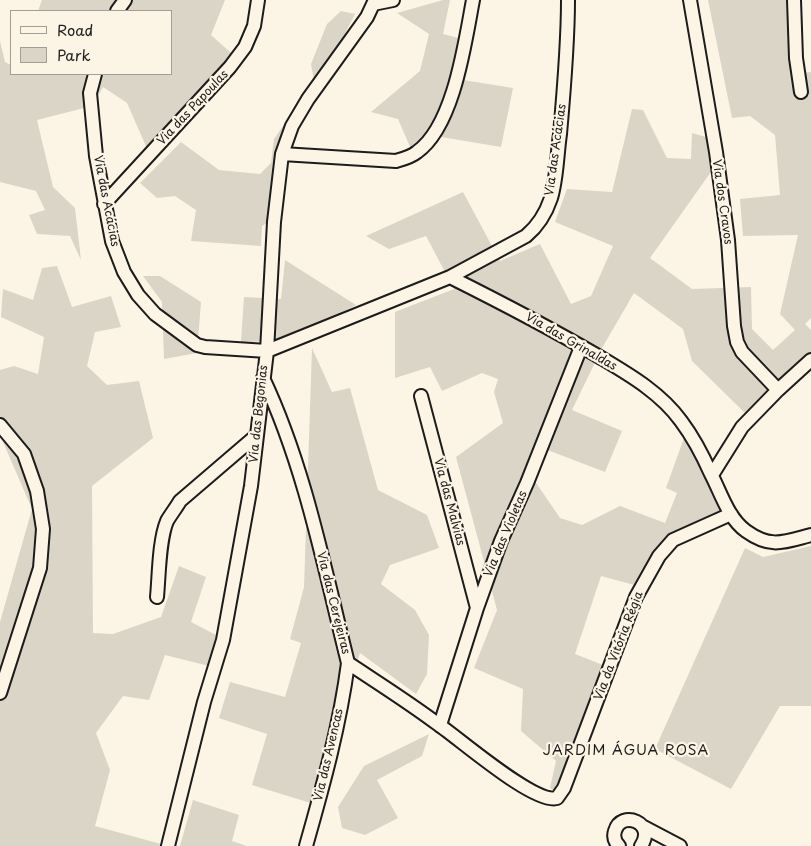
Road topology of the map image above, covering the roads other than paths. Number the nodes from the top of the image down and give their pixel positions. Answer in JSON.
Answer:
{"nodes":[{"id":1,"x":258,"y":0,"type":"edge"},
{"id":2,"x":393,"y":0,"type":"edge"},
{"id":3,"x":473,"y":0,"type":"edge"},
{"id":4,"x":568,"y":0,"type":"edge"},
{"id":5,"x":690,"y":0,"type":"edge"},
{"id":6,"x":794,"y":0,"type":"edge"},
{"id":7,"x":374,"y":2,"type":"edge"},
{"id":8,"x":95,"y":75,"type":"edge"},
{"id":9,"x":801,"y":92,"type":"dead end"},
{"id":10,"x":282,"y":154,"type":"junction"},
{"id":11,"x":104,"y":204,"type":"junction"},
{"id":12,"x":450,"y":278,"type":"junction"},
{"id":13,"x":581,"y":346,"type":"junction"},
{"id":14,"x":266,"y":351,"type":"junction"},
{"id":15,"x":811,"y":360,"type":"edge"},
{"id":16,"x":263,"y":378,"type":"junction"},
{"id":17,"x":778,"y":390,"type":"junction"},
{"id":18,"x":421,"y":396,"type":"dead end"},
{"id":19,"x":0,"y":425,"type":"edge"},
{"id":20,"x":257,"y":435,"type":"junction"},
{"id":21,"x":712,"y":475,"type":"junction"},
{"id":22,"x":731,"y":514,"type":"junction"},
{"id":23,"x":811,"y":536,"type":"edge"},
{"id":24,"x":157,"y":597,"type":"dead end"},
{"id":25,"x":477,"y":608,"type":"junction"},
{"id":26,"x":348,"y":663,"type":"junction"},
{"id":27,"x":0,"y":693,"type":"edge"},
{"id":28,"x":440,"y":725,"type":"junction"},
{"id":29,"x":564,"y":788,"type":"joint"},
{"id":30,"x":642,"y":826,"type":"junction"},
{"id":31,"x":643,"y":845,"type":"edge"},
{"id":32,"x":168,"y":846,"type":"edge"},
{"id":33,"x":306,"y":846,"type":"edge"},
{"id":34,"x":619,"y":846,"type":"edge"},
{"id":35,"x":680,"y":846,"type":"edge"}],
"edges":[{"from":1,"to":11,"type":"street","name":"Via das Papoulas"},
{"from":2,"to":7,"type":"street"},
{"from":3,"to":10,"type":"street"},
{"from":4,"to":12,"type":"street","name":"Via das Acácias"},
{"from":5,"to":17,"type":"street","name":"Via dos Cravos"},
{"from":6,"to":9,"type":"street"},
{"from":7,"to":10,"type":"street","name":"Via das Begonias"},
{"from":8,"to":11,"type":"street","name":"Via das Acácias"},
{"from":10,"to":14,"type":"street","name":"Via das Begonias"},
{"from":11,"to":14,"type":"street","name":"Via das Acácias"},
{"from":12,"to":13,"type":"street","name":"Via das Grinaldas"},
{"from":12,"to":14,"type":"street"},
{"from":13,"to":21,"type":"street","name":"Via das Grinaldas"},
{"from":13,"to":25,"type":"street","name":"Via das Violetas"},
{"from":14,"to":16,"type":"street","name":"Via das Begonias"},
{"from":15,"to":17,"type":"street"},
{"from":16,"to":20,"type":"street","name":"Via das Begonias"},
{"from":16,"to":26,"type":"street","name":"Via das Cerejeiras"},
{"from":17,"to":21,"type":"street"},
{"from":18,"to":25,"type":"street","name":"Via das Malvias"},
{"from":19,"to":27,"type":"street"},
{"from":20,"to":24,"type":"street"},
{"from":20,"to":32,"type":"street","name":"Via das Begonias"},
{"from":21,"to":22,"type":"street","name":"Via das Grinaldas"},
{"from":22,"to":23,"type":"street","name":"Via das Grinaldas"},
{"from":22,"to":29,"type":"street","name":"Via da Vitória Régia"},
{"from":25,"to":28,"type":"street","name":"Via das Violetas"},
{"from":26,"to":28,"type":"street","name":"Via das Cerejeiras"},
{"from":26,"to":33,"type":"street","name":"Via das Avencas"},
{"from":28,"to":29,"type":"street","name":"Via das Cerejeiras"},
{"from":30,"to":31,"type":"street"},
{"from":30,"to":34,"type":"street"},
{"from":30,"to":35,"type":"street"}]}
